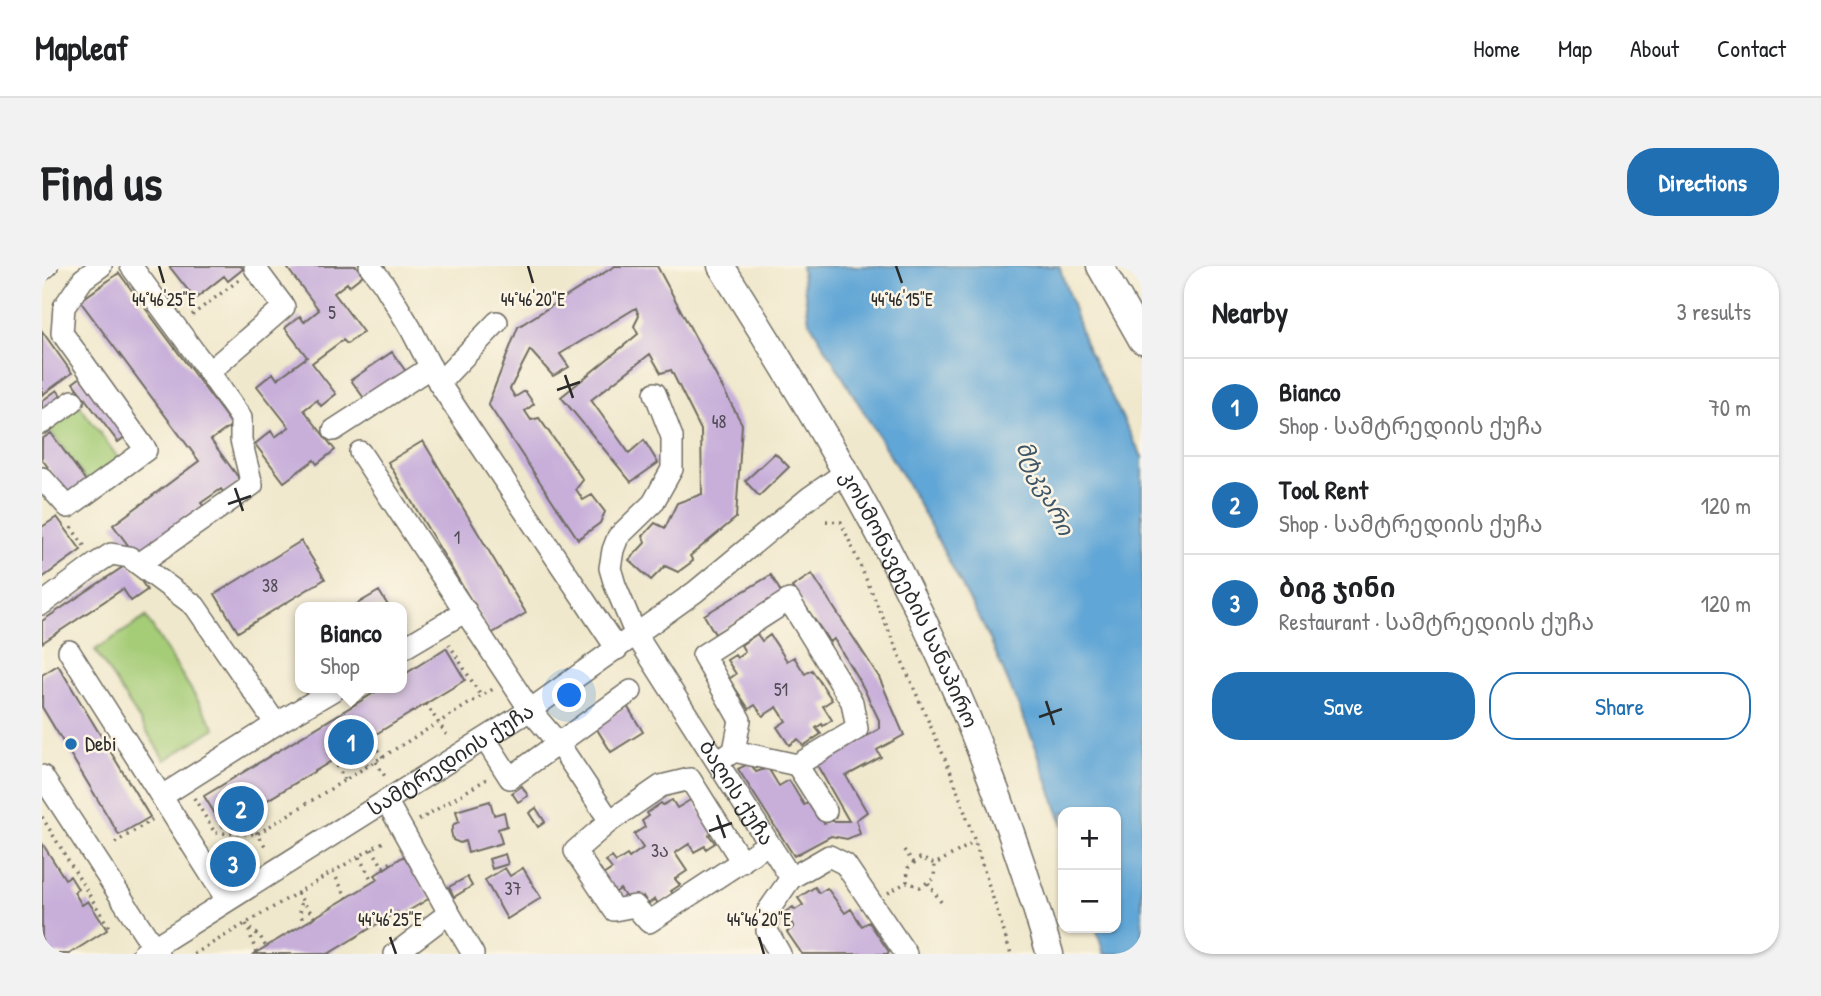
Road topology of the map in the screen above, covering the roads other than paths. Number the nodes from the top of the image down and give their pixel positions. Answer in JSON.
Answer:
{"nodes":[{"id":1,"x":47,"y":266,"type":"edge"},
{"id":2,"x":101,"y":266,"type":"edge"},
{"id":3,"x":370,"y":266,"type":"edge"},
{"id":4,"x":721,"y":266,"type":"edge"},
{"id":5,"x":1100,"y":266,"type":"edge"},
{"id":6,"x":256,"y":267,"type":"edge"},
{"id":7,"x":137,"y":268,"type":"edge"},
{"id":8,"x":42,"y":270,"type":"edge"},
{"id":9,"x":497,"y":322,"type":"dead end"},
{"id":10,"x":1142,"y":340,"type":"edge"},
{"id":11,"x":209,"y":372,"type":"junction"},
{"id":12,"x":435,"y":375,"type":"junction"},
{"id":13,"x":654,"y":393,"type":"dead end"},
{"id":14,"x":73,"y":401,"type":"dead end"},
{"id":15,"x":42,"y":423,"type":"edge"},
{"id":16,"x":334,"y":430,"type":"dead end"},
{"id":17,"x":360,"y":452,"type":"dead end"},
{"id":18,"x":846,"y":472,"type":"junction"},
{"id":19,"x":42,"y":478,"type":"edge"},
{"id":20,"x":139,"y":564,"type":"junction"},
{"id":21,"x":42,"y":604,"type":"edge"},
{"id":22,"x":466,"y":611,"type":"junction"},
{"id":23,"x":636,"y":635,"type":"junction"},
{"id":24,"x":407,"y":646,"type":"edge"},
{"id":25,"x":617,"y":649,"type":"junction"},
{"id":26,"x":69,"y":651,"type":"dead end"},
{"id":27,"x":631,"y":691,"type":"dead end"},
{"id":28,"x":329,"y":693,"type":"edge"},
{"id":29,"x":530,"y":710,"type":"junction"},
{"id":30,"x":276,"y":724,"type":"junction"},
{"id":31,"x":485,"y":739,"type":"junction"},
{"id":32,"x":558,"y":743,"type":"junction"},
{"id":33,"x":726,"y":756,"type":"junction"},
{"id":34,"x":797,"y":765,"type":"junction"},
{"id":35,"x":42,"y":776,"type":"edge"},
{"id":36,"x":166,"y":802,"type":"junction"},
{"id":37,"x":387,"y":802,"type":"junction"},
{"id":38,"x":826,"y":811,"type":"dead end"},
{"id":39,"x":610,"y":821,"type":"junction"},
{"id":40,"x":768,"y":844,"type":"junction"},
{"id":41,"x":742,"y":862,"type":"junction"},
{"id":42,"x":791,"y":878,"type":"junction"},
{"id":43,"x":227,"y":900,"type":"junction"},
{"id":44,"x":449,"y":913,"type":"junction"},
{"id":45,"x":151,"y":952,"type":"edge"},
{"id":46,"x":395,"y":954,"type":"edge"},
{"id":47,"x":473,"y":954,"type":"edge"},
{"id":48,"x":780,"y":954,"type":"edge"},
{"id":49,"x":905,"y":954,"type":"edge"},
{"id":50,"x":1050,"y":954,"type":"edge"}],
"edges":[{"from":1,"to":8,"type":"street"},
{"from":2,"to":19,"type":"street"},
{"from":3,"to":12,"type":"street"},
{"from":4,"to":18,"type":"main road","name":"კოსმონავტების სანაპირო"},
{"from":5,"to":10,"type":"main road"},
{"from":6,"to":11,"type":"street"},
{"from":7,"to":11,"type":"street"},
{"from":9,"to":12,"type":"street"},
{"from":11,"to":20,"type":"street"},
{"from":12,"to":16,"type":"street"},
{"from":12,"to":25,"type":"street"},
{"from":13,"to":23,"type":"street","name":"ბაღის ქუჩა"},
{"from":14,"to":15,"type":"street"},
{"from":17,"to":22,"type":"street"},
{"from":18,"to":23,"type":"street","name":"სამტრედიის ქუჩა"},
{"from":18,"to":50,"type":"main road","name":"კოსმონავტების სანაპირო"},
{"from":20,"to":21,"type":"street"},
{"from":20,"to":30,"type":"street"},
{"from":22,"to":24,"type":"street"},
{"from":22,"to":29,"type":"street"},
{"from":23,"to":25,"type":"street","name":"სამტრედიის ქუჩა"},
{"from":23,"to":33,"type":"street","name":"ბაღის ქუჩა"},
{"from":25,"to":29,"type":"street","name":"სამტრედიის ქუჩა"},
{"from":26,"to":36,"type":"street"},
{"from":27,"to":32,"type":"street"},
{"from":28,"to":30,"type":"street"},
{"from":29,"to":31,"type":"street","name":"სამტრედიის ქუჩა"},
{"from":29,"to":32,"type":"street"},
{"from":30,"to":36,"type":"street"},
{"from":31,"to":32,"type":"street"},
{"from":31,"to":37,"type":"street","name":"სამტრედიის ქუჩა"},
{"from":32,"to":39,"type":"street"},
{"from":33,"to":34,"type":"street"},
{"from":33,"to":34,"type":"street"},
{"from":33,"to":40,"type":"street","name":"ბაღის ქუჩა"},
{"from":34,"to":38,"type":"street"},
{"from":35,"to":45,"type":"street"},
{"from":36,"to":43,"type":"street"},
{"from":37,"to":43,"type":"street","name":"სამტრედიის ქუჩა"},
{"from":37,"to":44,"type":"street"},
{"from":39,"to":41,"type":"street"},
{"from":39,"to":41,"type":"street"},
{"from":40,"to":41,"type":"street"},
{"from":40,"to":42,"type":"street","name":"ბაღის ქუჩა"},
{"from":42,"to":48,"type":"street"},
{"from":42,"to":49,"type":"street"},
{"from":43,"to":45,"type":"street","name":"სამტრედიის ქუჩა"},
{"from":44,"to":46,"type":"street"},
{"from":44,"to":47,"type":"street"}]}
